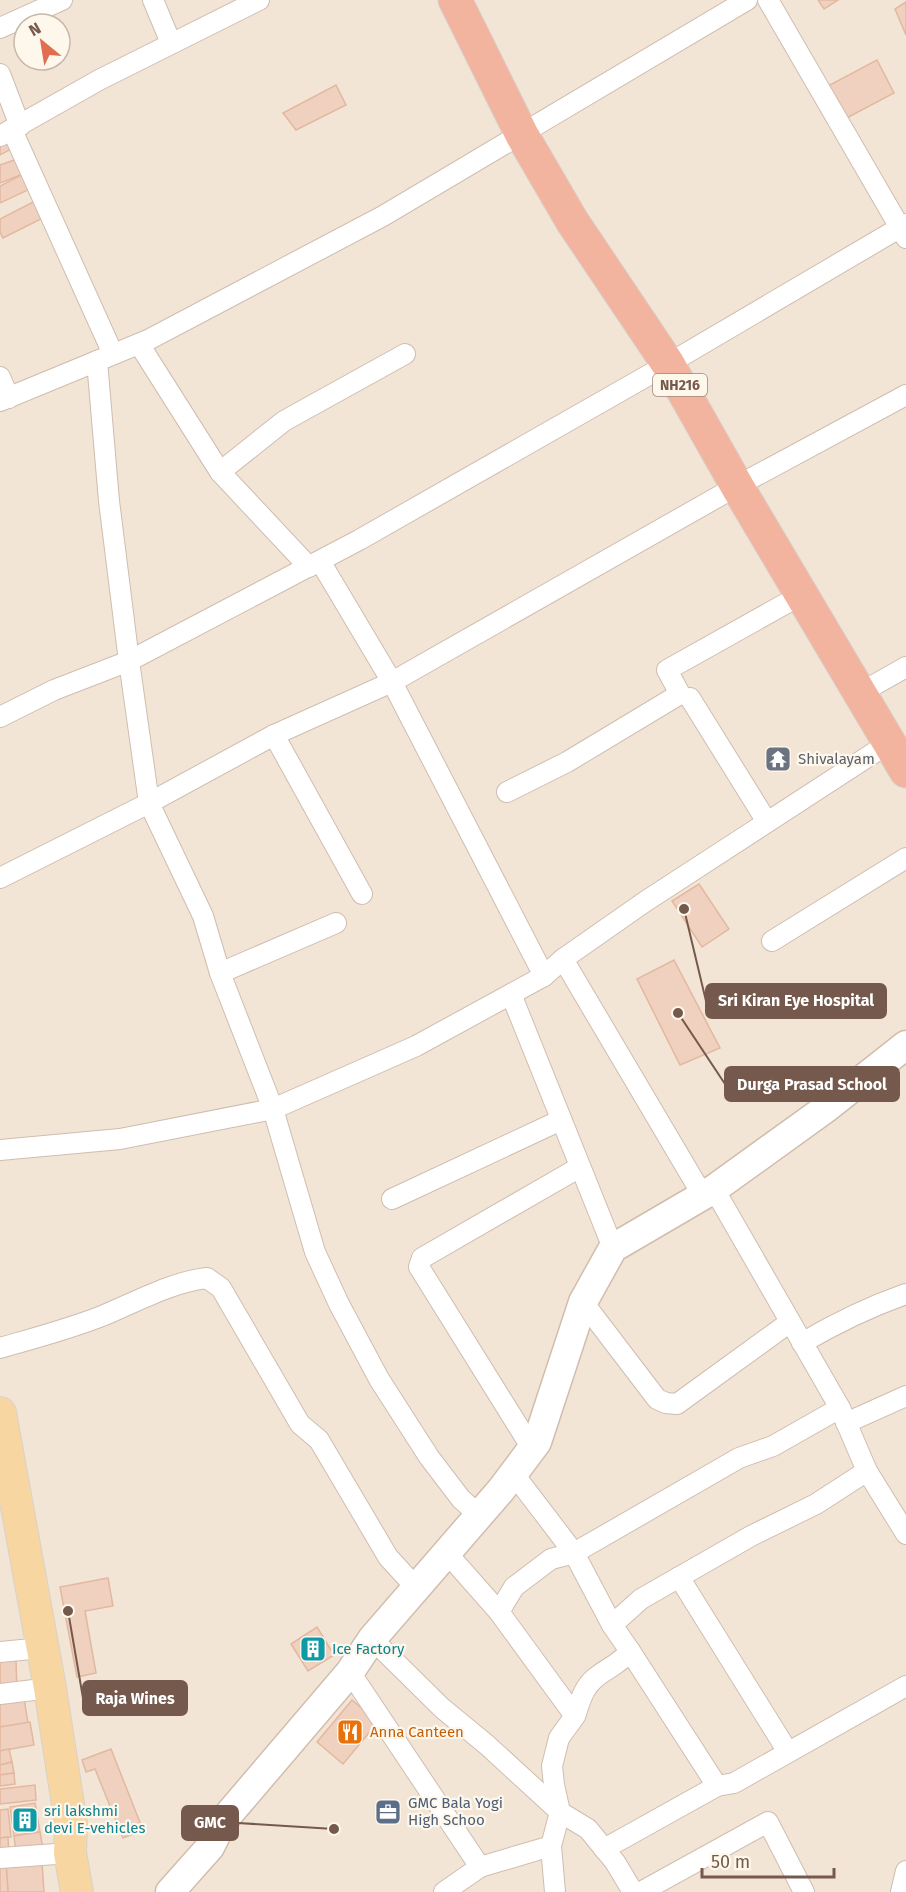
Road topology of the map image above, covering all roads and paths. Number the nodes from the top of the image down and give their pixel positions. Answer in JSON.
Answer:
{"nodes":[{"id":1,"x":153,"y":0,"type":"edge"},
{"id":2,"x":259,"y":0,"type":"edge"},
{"id":3,"x":454,"y":0,"type":"edge"},
{"id":4,"x":747,"y":0,"type":"edge"},
{"id":5,"x":768,"y":0,"type":"edge"},
{"id":6,"x":57,"y":1,"type":"edge"},
{"id":7,"x":0,"y":28,"type":"edge"},
{"id":8,"x":171,"y":43,"type":"junction"},
{"id":9,"x":0,"y":74,"type":"edge"},
{"id":10,"x":11,"y":131,"type":"edge"},
{"id":11,"x":522,"y":135,"type":"junction"},
{"id":12,"x":904,"y":230,"type":"edge"},
{"id":13,"x":139,"y":344,"type":"junction"},
{"id":14,"x":405,"y":354,"type":"dead end"},
{"id":15,"x":105,"y":358,"type":"junction"},
{"id":16,"x":668,"y":364,"type":"junction"},
{"id":17,"x":0,"y":377,"type":"edge"},
{"id":18,"x":906,"y":395,"type":"edge"},
{"id":19,"x":4,"y":399,"type":"edge"},
{"id":20,"x":220,"y":472,"type":"junction"},
{"id":21,"x":736,"y":486,"type":"junction"},
{"id":22,"x":315,"y":564,"type":"junction"},
{"id":23,"x":801,"y":595,"type":"junction"},
{"id":24,"x":129,"y":661,"type":"junction"},
{"id":25,"x":906,"y":667,"type":"edge"},
{"id":26,"x":392,"y":681,"type":"junction"},
{"id":27,"x":860,"y":693,"type":"junction"},
{"id":28,"x":690,"y":698,"type":"dead end"},
{"id":29,"x":0,"y":717,"type":"edge"},
{"id":30,"x":274,"y":735,"type":"junction"},
{"id":31,"x":889,"y":743,"type":"junction"},
{"id":32,"x":906,"y":771,"type":"edge"},
{"id":33,"x":507,"y":792,"type":"dead end"},
{"id":34,"x":149,"y":803,"type":"junction"},
{"id":35,"x":768,"y":822,"type":"junction"},
{"id":36,"x":906,"y":858,"type":"edge"},
{"id":37,"x":0,"y":878,"type":"edge"},
{"id":38,"x":362,"y":894,"type":"dead end"},
{"id":39,"x":336,"y":923,"type":"dead end"},
{"id":40,"x":772,"y":941,"type":"dead end"},
{"id":41,"x":563,"y":959,"type":"junction"},
{"id":42,"x":220,"y":973,"type":"junction"},
{"id":43,"x":544,"y":976,"type":"junction"},
{"id":44,"x":511,"y":994,"type":"junction"},
{"id":45,"x":906,"y":1046,"type":"edge"},
{"id":46,"x":273,"y":1109,"type":"junction"},
{"id":47,"x":561,"y":1120,"type":"junction"},
{"id":48,"x":0,"y":1150,"type":"edge"},
{"id":49,"x":580,"y":1167,"type":"junction"},
{"id":50,"x":708,"y":1192,"type":"junction"},
{"id":51,"x":392,"y":1199,"type":"dead end"},
{"id":52,"x":613,"y":1248,"type":"junction"},
{"id":53,"x":906,"y":1294,"type":"edge"},
{"id":54,"x":583,"y":1302,"type":"junction"},
{"id":55,"x":790,"y":1322,"type":"junction"},
{"id":56,"x":802,"y":1343,"type":"junction"},
{"id":57,"x":0,"y":1347,"type":"edge"},
{"id":58,"x":906,"y":1396,"type":"edge"},
{"id":59,"x":0,"y":1413,"type":"edge"},
{"id":60,"x":843,"y":1416,"type":"junction"},
{"id":61,"x":533,"y":1450,"type":"junction"},
{"id":62,"x":867,"y":1471,"type":"junction"},
{"id":63,"x":513,"y":1473,"type":"junction"},
{"id":64,"x":9,"y":1509,"type":"edge"},
{"id":65,"x":479,"y":1515,"type":"junction"},
{"id":66,"x":906,"y":1534,"type":"edge"},
{"id":67,"x":446,"y":1552,"type":"junction"},
{"id":68,"x":574,"y":1553,"type":"junction"},
{"id":69,"x":679,"y":1577,"type":"junction"},
{"id":70,"x":419,"y":1586,"type":"junction"},
{"id":71,"x":499,"y":1612,"type":"junction"},
{"id":72,"x":612,"y":1625,"type":"junction"},
{"id":73,"x":372,"y":1639,"type":"junction"},
{"id":74,"x":42,"y":1648,"type":"junction"},
{"id":75,"x":0,"y":1652,"type":"edge"},
{"id":76,"x":630,"y":1652,"type":"junction"},
{"id":77,"x":350,"y":1672,"type":"junction"},
{"id":78,"x":906,"y":1686,"type":"edge"},
{"id":79,"x":50,"y":1688,"type":"junction"},
{"id":80,"x":0,"y":1694,"type":"edge"},
{"id":81,"x":574,"y":1716,"type":"junction"},
{"id":82,"x":788,"y":1752,"type":"junction"},
{"id":83,"x":717,"y":1786,"type":"junction"},
{"id":84,"x":560,"y":1812,"type":"junction"},
{"id":85,"x":223,"y":1821,"type":"junction"},
{"id":86,"x":71,"y":1839,"type":"junction"},
{"id":87,"x":551,"y":1846,"type":"junction"},
{"id":88,"x":604,"y":1849,"type":"junction"},
{"id":89,"x":0,"y":1858,"type":"edge"},
{"id":90,"x":480,"y":1867,"type":"junction"},
{"id":91,"x":906,"y":1871,"type":"edge"},
{"id":92,"x":78,"y":1892,"type":"edge"},
{"id":93,"x":99,"y":1892,"type":"edge"},
{"id":94,"x":148,"y":1892,"type":"edge"},
{"id":95,"x":170,"y":1892,"type":"edge"},
{"id":96,"x":444,"y":1892,"type":"edge"},
{"id":97,"x":555,"y":1892,"type":"edge"},
{"id":98,"x":633,"y":1892,"type":"edge"},
{"id":99,"x":641,"y":1892,"type":"edge"},
{"id":100,"x":804,"y":1892,"type":"edge"},
{"id":101,"x":901,"y":1892,"type":"edge"}],
"edges":[{"from":1,"to":8,"type":"street"},
{"from":2,"to":8,"type":"street"},
{"from":3,"to":11,"type":"highway","number":"NH216"},
{"from":4,"to":11,"type":"street"},
{"from":5,"to":12,"type":"street"},
{"from":6,"to":7,"type":"street"},
{"from":8,"to":10,"type":"street"},
{"from":9,"to":10,"type":"street"},
{"from":10,"to":15,"type":"street"},
{"from":11,"to":13,"type":"street"},
{"from":11,"to":16,"type":"highway","number":"NH216"},
{"from":12,"to":16,"type":"street"},
{"from":13,"to":15,"type":"street"},
{"from":13,"to":20,"type":"street"},
{"from":14,"to":20,"type":"street"},
{"from":15,"to":19,"type":"street"},
{"from":15,"to":24,"type":"street"},
{"from":16,"to":21,"type":"highway","number":"NH216"},
{"from":16,"to":22,"type":"street"},
{"from":17,"to":19,"type":"street"},
{"from":18,"to":21,"type":"street"},
{"from":20,"to":22,"type":"street"},
{"from":21,"to":23,"type":"highway","number":"NH216"},
{"from":21,"to":26,"type":"street"},
{"from":22,"to":24,"type":"street"},
{"from":22,"to":26,"type":"street"},
{"from":23,"to":27,"type":"highway","number":"NH216"},
{"from":23,"to":33,"type":"street"},
{"from":24,"to":29,"type":"street"},
{"from":24,"to":34,"type":"street"},
{"from":25,"to":27,"type":"street"},
{"from":26,"to":30,"type":"street"},
{"from":26,"to":43,"type":"street"},
{"from":27,"to":31,"type":"highway","number":"NH216"},
{"from":28,"to":35,"type":"street"},
{"from":30,"to":34,"type":"street"},
{"from":30,"to":38,"type":"street"},
{"from":31,"to":32,"type":"highway","number":"NH216"},
{"from":31,"to":35,"type":"street"},
{"from":34,"to":37,"type":"street"},
{"from":34,"to":42,"type":"street"},
{"from":35,"to":41,"type":"street"},
{"from":36,"to":40,"type":"street"},
{"from":39,"to":42,"type":"street"},
{"from":41,"to":43,"type":"street"},
{"from":41,"to":50,"type":"street"},
{"from":42,"to":46,"type":"street"},
{"from":43,"to":44,"type":"street"},
{"from":44,"to":46,"type":"street"},
{"from":44,"to":47,"type":"street"},
{"from":45,"to":50,"type":"street"},
{"from":46,"to":48,"type":"street"},
{"from":46,"to":65,"type":"street"},
{"from":47,"to":49,"type":"street"},
{"from":47,"to":51,"type":"street"},
{"from":49,"to":52,"type":"street"},
{"from":49,"to":61,"type":"street"},
{"from":50,"to":52,"type":"street"},
{"from":50,"to":55,"type":"street"},
{"from":52,"to":54,"type":"street"},
{"from":53,"to":56,"type":"street"},
{"from":54,"to":55,"type":"street"},
{"from":54,"to":61,"type":"street"},
{"from":55,"to":56,"type":"street"},
{"from":56,"to":60,"type":"street"},
{"from":57,"to":70,"type":"street"},
{"from":58,"to":60,"type":"street"},
{"from":59,"to":64,"type":"main road"},
{"from":60,"to":62,"type":"street"},
{"from":60,"to":68,"type":"street"},
{"from":61,"to":63,"type":"street"},
{"from":62,"to":66,"type":"street"},
{"from":62,"to":69,"type":"street"},
{"from":63,"to":65,"type":"street"},
{"from":63,"to":68,"type":"street"},
{"from":64,"to":74,"type":"main road"},
{"from":65,"to":67,"type":"street"},
{"from":67,"to":70,"type":"street"},
{"from":67,"to":71,"type":"street"},
{"from":68,"to":71,"type":"street"},
{"from":68,"to":72,"type":"street"},
{"from":69,"to":72,"type":"street"},
{"from":69,"to":82,"type":"street"},
{"from":70,"to":73,"type":"street"},
{"from":71,"to":81,"type":"street"},
{"from":72,"to":76,"type":"street"},
{"from":73,"to":77,"type":"street"},
{"from":73,"to":84,"type":"street"},
{"from":74,"to":75,"type":"street"},
{"from":74,"to":79,"type":"main road"},
{"from":76,"to":81,"type":"street"},
{"from":76,"to":83,"type":"street"},
{"from":77,"to":85,"type":"street"},
{"from":77,"to":90,"type":"street"},
{"from":78,"to":82,"type":"street"},
{"from":79,"to":80,"type":"street"},
{"from":79,"to":86,"type":"main road"},
{"from":81,"to":84,"type":"street"},
{"from":82,"to":83,"type":"street"},
{"from":83,"to":88,"type":"street"},
{"from":84,"to":87,"type":"street"},
{"from":84,"to":88,"type":"street"},
{"from":85,"to":94,"type":"street"},
{"from":85,"to":95,"type":"street"},
{"from":86,"to":89,"type":"street"},
{"from":86,"to":92,"type":"main road"},
{"from":86,"to":93,"type":"main road"},
{"from":87,"to":90,"type":"street"},
{"from":87,"to":97,"type":"street"},
{"from":88,"to":98,"type":"street"},
{"from":90,"to":96,"type":"street"},
{"from":91,"to":101,"type":"street"},
{"from":99,"to":100,"type":"street"}]}
